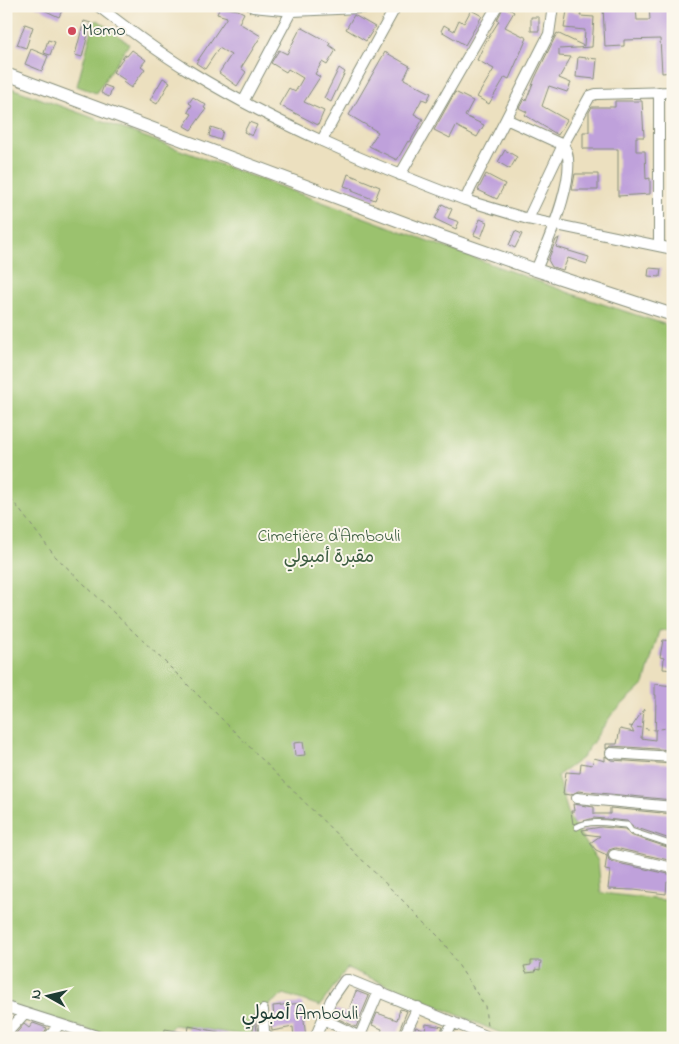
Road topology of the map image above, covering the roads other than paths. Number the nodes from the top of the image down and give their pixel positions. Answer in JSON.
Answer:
{"nodes":[{"id":1,"x":98,"y":6,"type":"edge"},
{"id":2,"x":253,"y":6,"type":"edge"},
{"id":3,"x":380,"y":6,"type":"edge"},
{"id":4,"x":396,"y":6,"type":"edge"},
{"id":5,"x":497,"y":6,"type":"edge"},
{"id":6,"x":553,"y":6,"type":"edge"},
{"id":7,"x":359,"y":7,"type":"edge"},
{"id":8,"x":294,"y":8,"type":"edge"},
{"id":9,"x":6,"y":74,"type":"edge"},
{"id":10,"x":659,"y":92,"type":"junction"},
{"id":11,"x":673,"y":92,"type":"edge"},
{"id":12,"x":244,"y":102,"type":"junction"},
{"id":13,"x":506,"y":119,"type":"junction"},
{"id":14,"x":322,"y":140,"type":"junction"},
{"id":15,"x":563,"y":145,"type":"junction"},
{"id":16,"x":400,"y":175,"type":"junction"},
{"id":17,"x":465,"y":200,"type":"junction"},
{"id":18,"x":528,"y":219,"type":"junction"},
{"id":19,"x":554,"y":225,"type":"junction"},
{"id":20,"x":659,"y":246,"type":"junction"},
{"id":21,"x":673,"y":249,"type":"edge"},
{"id":22,"x":536,"y":270,"type":"junction"},
{"id":23,"x":673,"y":314,"type":"edge"},
{"id":24,"x":611,"y":753,"type":"dead end"},
{"id":25,"x":673,"y":757,"type":"edge"},
{"id":26,"x":577,"y":798,"type":"dead end"},
{"id":27,"x":673,"y":807,"type":"edge"},
{"id":28,"x":577,"y":827,"type":"dead end"},
{"id":29,"x":673,"y":844,"type":"edge"},
{"id":30,"x":614,"y":855,"type":"dead end"},
{"id":31,"x":673,"y":868,"type":"edge"},
{"id":32,"x":379,"y":991,"type":"junction"},
{"id":33,"x":6,"y":1007,"type":"edge"},
{"id":34,"x":418,"y":1007,"type":"junction"},
{"id":35,"x":263,"y":1010,"type":"dead end"},
{"id":36,"x":25,"y":1013,"type":"junction"},
{"id":37,"x":323,"y":1020,"type":"junction"},
{"id":38,"x":452,"y":1022,"type":"junction"},
{"id":39,"x":59,"y":1025,"type":"junction"},
{"id":40,"x":6,"y":1034,"type":"edge"},
{"id":41,"x":360,"y":1037,"type":"edge"},
{"id":42,"x":489,"y":1037,"type":"edge"},
{"id":43,"x":48,"y":1038,"type":"edge"},
{"id":44,"x":102,"y":1038,"type":"edge"},
{"id":45,"x":269,"y":1038,"type":"edge"},
{"id":46,"x":315,"y":1038,"type":"edge"},
{"id":47,"x":403,"y":1038,"type":"edge"},
{"id":48,"x":445,"y":1038,"type":"edge"}],
"edges":[{"from":1,"to":12,"type":"street"},
{"from":2,"to":8,"type":"street"},
{"from":3,"to":7,"type":"street"},
{"from":4,"to":14,"type":"street"},
{"from":5,"to":16,"type":"street"},
{"from":6,"to":13,"type":"street"},
{"from":7,"to":8,"type":"street"},
{"from":8,"to":12,"type":"street"},
{"from":9,"to":22,"type":"street"},
{"from":10,"to":11,"type":"street"},
{"from":10,"to":15,"type":"street"},
{"from":10,"to":20,"type":"street"},
{"from":12,"to":14,"type":"street"},
{"from":13,"to":15,"type":"street"},
{"from":13,"to":17,"type":"street"},
{"from":14,"to":16,"type":"street"},
{"from":15,"to":18,"type":"street"},
{"from":15,"to":19,"type":"street"},
{"from":16,"to":17,"type":"street"},
{"from":17,"to":18,"type":"street"},
{"from":18,"to":19,"type":"street"},
{"from":19,"to":20,"type":"street"},
{"from":19,"to":22,"type":"street"},
{"from":20,"to":21,"type":"street"},
{"from":22,"to":23,"type":"street"},
{"from":24,"to":25,"type":"street"},
{"from":26,"to":27,"type":"street"},
{"from":28,"to":29,"type":"lane"},
{"from":30,"to":31,"type":"street"},
{"from":32,"to":34,"type":"street"},
{"from":32,"to":37,"type":"street"},
{"from":32,"to":41,"type":"street"},
{"from":33,"to":36,"type":"street"},
{"from":34,"to":38,"type":"street"},
{"from":34,"to":47,"type":"street"},
{"from":35,"to":45,"type":"street"},
{"from":36,"to":39,"type":"street"},
{"from":36,"to":40,"type":"street"},
{"from":37,"to":41,"type":"street"},
{"from":37,"to":46,"type":"street"},
{"from":38,"to":42,"type":"street"},
{"from":38,"to":48,"type":"street"},
{"from":39,"to":43,"type":"street"},
{"from":39,"to":44,"type":"street"}]}
